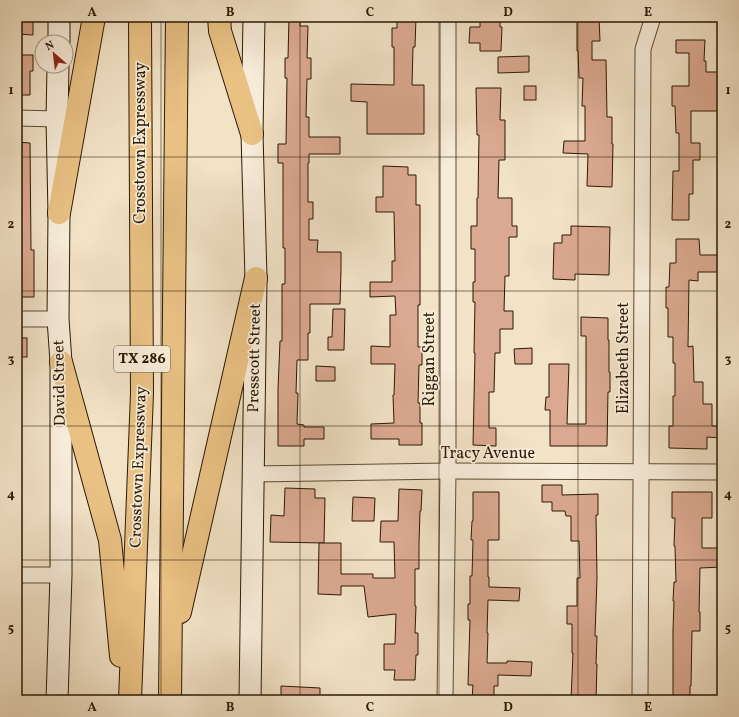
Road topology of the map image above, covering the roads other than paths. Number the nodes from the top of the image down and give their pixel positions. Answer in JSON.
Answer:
{"nodes":[{"id":1,"x":59,"y":17,"type":"edge"},
{"id":2,"x":94,"y":17,"type":"edge"},
{"id":3,"x":140,"y":17,"type":"edge"},
{"id":4,"x":177,"y":17,"type":"edge"},
{"id":5,"x":219,"y":17,"type":"edge"},
{"id":6,"x":254,"y":17,"type":"edge"},
{"id":7,"x":448,"y":17,"type":"edge"},
{"id":8,"x":653,"y":17,"type":"edge"},
{"id":9,"x":59,"y":34,"type":"edge"},
{"id":10,"x":58,"y":74,"type":"edge"},
{"id":11,"x":17,"y":118,"type":"edge"},
{"id":12,"x":57,"y":119,"type":"junction"},
{"id":13,"x":252,"y":134,"type":"junction"},
{"id":14,"x":59,"y":213,"type":"junction"},
{"id":15,"x":256,"y":278,"type":"junction"},
{"id":16,"x":17,"y":319,"type":"edge"},
{"id":17,"x":58,"y":319,"type":"junction"},
{"id":18,"x":61,"y":362,"type":"junction"},
{"id":19,"x":448,"y":471,"type":"junction"},
{"id":20,"x":641,"y":472,"type":"junction"},
{"id":21,"x":722,"y":472,"type":"edge"},
{"id":22,"x":253,"y":474,"type":"junction"},
{"id":23,"x":17,"y":575,"type":"edge"},
{"id":24,"x":61,"y":575,"type":"junction"},
{"id":25,"x":171,"y":654,"type":"junction"},
{"id":26,"x":57,"y":700,"type":"edge"},
{"id":27,"x":125,"y":700,"type":"edge"},
{"id":28,"x":130,"y":700,"type":"edge"},
{"id":29,"x":170,"y":700,"type":"edge"},
{"id":30,"x":250,"y":700,"type":"edge"},
{"id":31,"x":445,"y":700,"type":"edge"},
{"id":32,"x":640,"y":700,"type":"edge"}],
"edges":[{"from":1,"to":9,"type":"main road"},
{"from":2,"to":14,"type":"highway"},
{"from":3,"to":28,"type":"highway","name":"Crosstown Expressway","number":"TX 286"},
{"from":4,"to":25,"type":"highway","name":"Crosstown Expressway","number":"TX 286"},
{"from":5,"to":13,"type":"highway"},
{"from":6,"to":13,"type":"main road","name":"Presscott Street"},
{"from":7,"to":19,"type":"street","name":"Riggan Street"},
{"from":8,"to":20,"type":"street","name":"Elizabeth Street"},
{"from":10,"to":12,"type":"main road","name":"David Street"},
{"from":11,"to":12,"type":"street"},
{"from":12,"to":14,"type":"main road","name":"David Street"},
{"from":13,"to":15,"type":"main road","name":"Presscott Street"},
{"from":14,"to":17,"type":"main road","name":"David Street"},
{"from":15,"to":22,"type":"main road","name":"Presscott Street"},
{"from":15,"to":25,"type":"highway"},
{"from":16,"to":17,"type":"street"},
{"from":17,"to":18,"type":"main road","name":"David Street"},
{"from":18,"to":24,"type":"main road","name":"David Street"},
{"from":18,"to":27,"type":"highway"},
{"from":19,"to":20,"type":"street","name":"Tracy Avenue"},
{"from":19,"to":22,"type":"street","name":"Tracy Avenue"},
{"from":19,"to":31,"type":"street","name":"Riggan Street"},
{"from":20,"to":21,"type":"street","name":"Tracy Avenue"},
{"from":20,"to":32,"type":"street","name":"Elizabeth Street"},
{"from":22,"to":30,"type":"main road","name":"Presscott Street"},
{"from":23,"to":24,"type":"street"},
{"from":24,"to":26,"type":"main road","name":"David Street"},
{"from":25,"to":29,"type":"highway","name":"Crosstown Expressway","number":"TX 286"}]}
